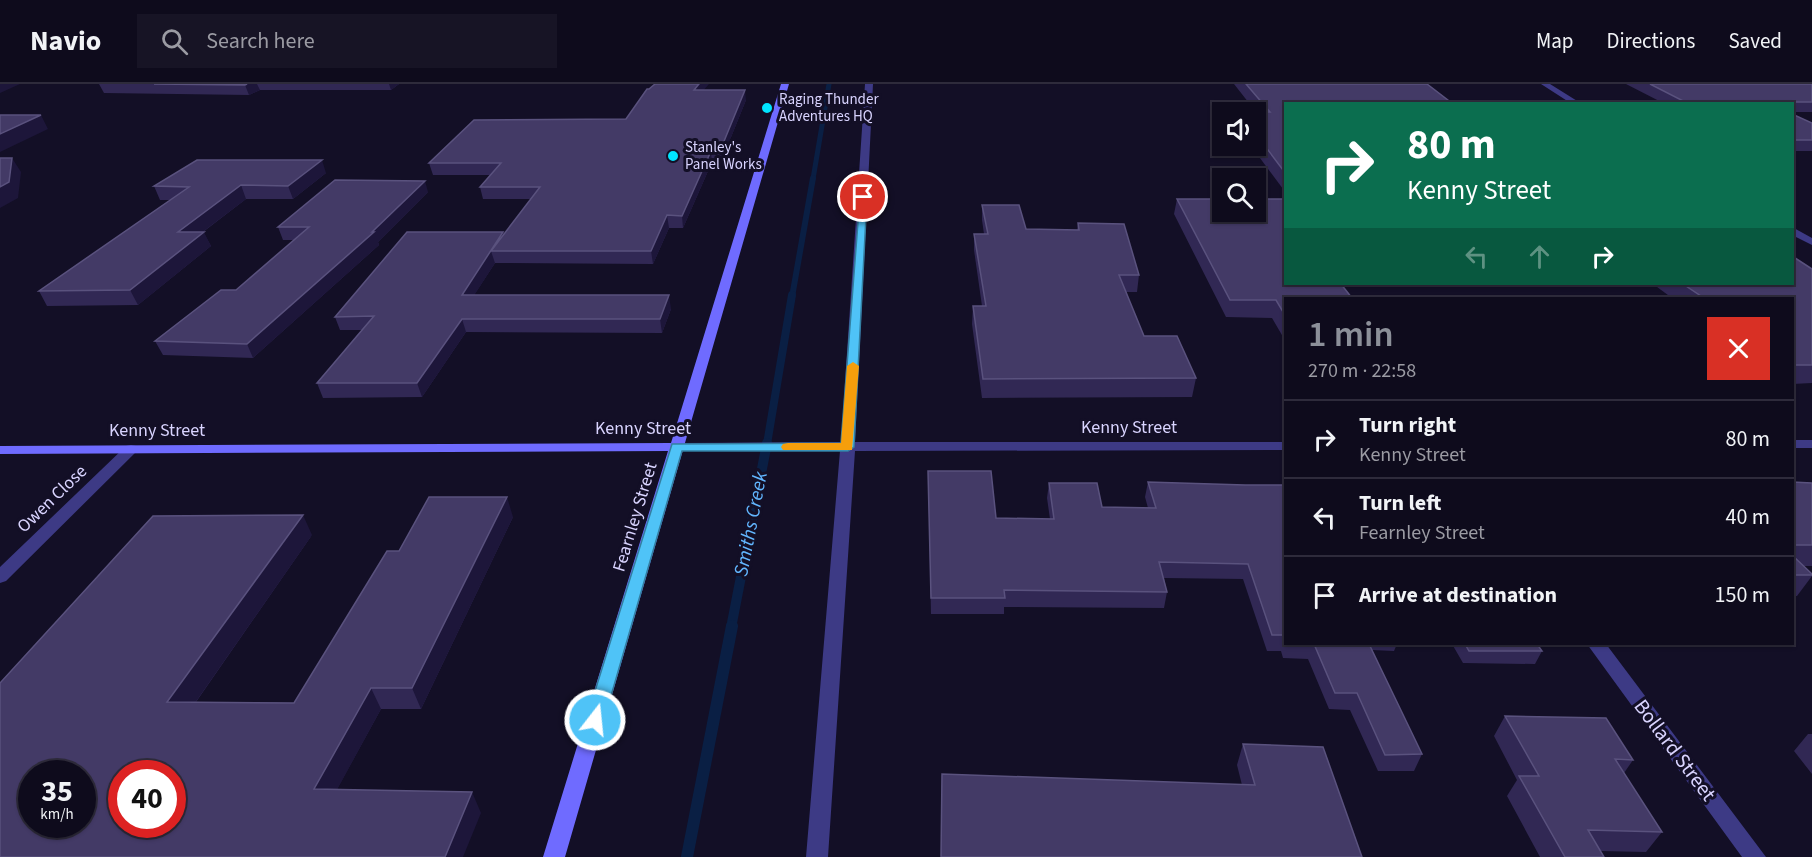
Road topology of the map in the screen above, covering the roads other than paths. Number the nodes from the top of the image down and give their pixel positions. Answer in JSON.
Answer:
{"nodes":[{"id":1,"x":785,"y":84,"type":"edge"},
{"id":2,"x":869,"y":84,"type":"edge"},
{"id":3,"x":1545,"y":84,"type":"edge"},
{"id":4,"x":1575,"y":102,"type":"edge"},
{"id":5,"x":1794,"y":231,"type":"edge"},
{"id":6,"x":1812,"y":242,"type":"edge"},
{"id":7,"x":1794,"y":444,"type":"edge"},
{"id":8,"x":1812,"y":444,"type":"edge"},
{"id":9,"x":1284,"y":446,"type":"edge"},
{"id":10,"x":676,"y":447,"type":"junction"},
{"id":11,"x":848,"y":447,"type":"junction"},
{"id":12,"x":131,"y":449,"type":"junction"},
{"id":13,"x":0,"y":450,"type":"edge"},
{"id":14,"x":0,"y":577,"type":"edge"},
{"id":15,"x":1597,"y":645,"type":"edge"},
{"id":16,"x":555,"y":857,"type":"edge"},
{"id":17,"x":817,"y":857,"type":"edge"},
{"id":18,"x":1755,"y":857,"type":"edge"}],
"edges":[{"from":1,"to":10,"type":"street","name":"Fearnley Street"},
{"from":2,"to":11,"type":"street"},
{"from":3,"to":4,"type":"street"},
{"from":5,"to":6,"type":"street"},
{"from":7,"to":8,"type":"street"},
{"from":9,"to":11,"type":"street","name":"Kenny Street"},
{"from":10,"to":11,"type":"street","name":"Kenny Street"},
{"from":10,"to":12,"type":"street","name":"Kenny Street"},
{"from":10,"to":16,"type":"street","name":"Fearnley Street"},
{"from":11,"to":17,"type":"street"},
{"from":12,"to":13,"type":"street","name":"Kenny Street"},
{"from":12,"to":14,"type":"street","name":"Owen Close"},
{"from":15,"to":18,"type":"street","name":"Bollard Street"}]}
